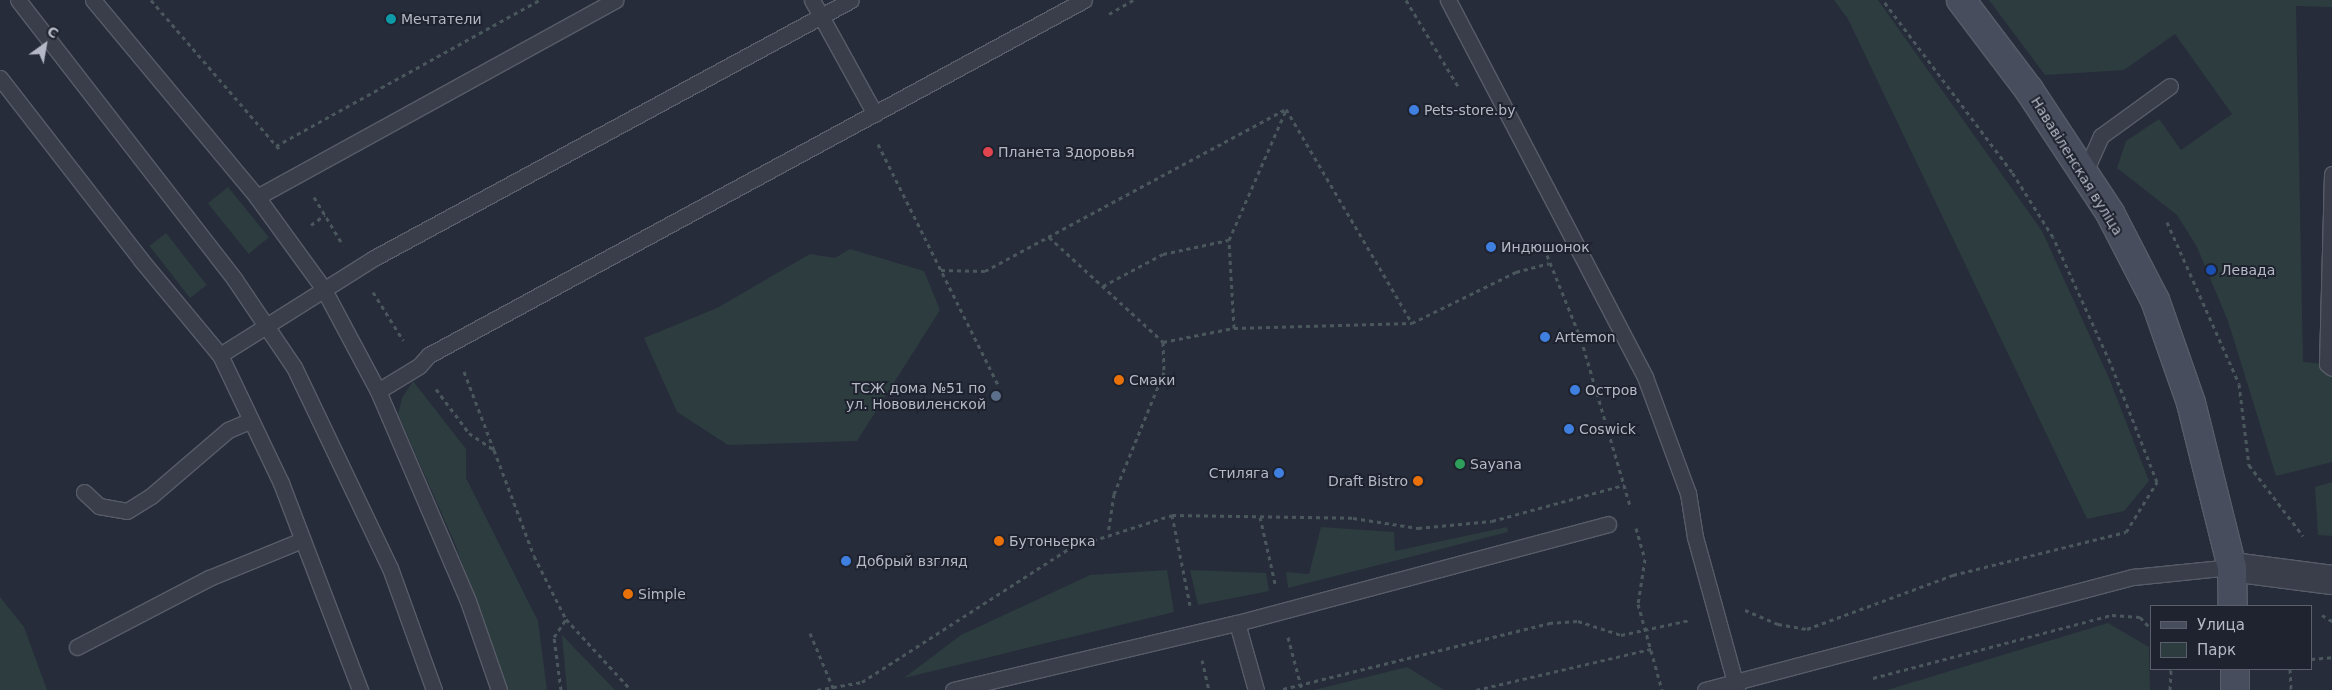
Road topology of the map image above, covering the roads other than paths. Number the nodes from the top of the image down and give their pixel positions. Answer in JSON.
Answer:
{"nodes":[{"id":1,"x":18,"y":0,"type":"edge"},
{"id":2,"x":93,"y":0,"type":"edge"},
{"id":3,"x":616,"y":0,"type":"edge"},
{"id":4,"x":812,"y":0,"type":"edge"},
{"id":5,"x":851,"y":0,"type":"edge"},
{"id":6,"x":1084,"y":0,"type":"edge"},
{"id":7,"x":1448,"y":0,"type":"edge"},
{"id":8,"x":1961,"y":0,"type":"edge"},
{"id":9,"x":822,"y":17,"type":"junction"},
{"id":10,"x":0,"y":78,"type":"edge"},
{"id":11,"x":2170,"y":86,"type":"dead end"},
{"id":12,"x":875,"y":114,"type":"junction"},
{"id":13,"x":2084,"y":174,"type":"junction"},
{"id":14,"x":2332,"y":174,"type":"edge"},
{"id":15,"x":257,"y":197,"type":"junction"},
{"id":16,"x":323,"y":288,"type":"junction"},
{"id":17,"x":267,"y":324,"type":"junction"},
{"id":18,"x":220,"y":355,"type":"junction"},
{"id":19,"x":2332,"y":368,"type":"edge"},
{"id":20,"x":378,"y":391,"type":"junction"},
{"id":21,"x":249,"y":420,"type":"junction"},
{"id":22,"x":84,"y":492,"type":"dead end"},
{"id":23,"x":1608,"y":524,"type":"dead end"},
{"id":24,"x":302,"y":540,"type":"junction"},
{"id":25,"x":2232,"y":567,"type":"junction"},
{"id":26,"x":2332,"y":580,"type":"edge"},
{"id":27,"x":2233,"y":605,"type":"edge"},
{"id":28,"x":1237,"y":623,"type":"junction"},
{"id":29,"x":77,"y":647,"type":"dead end"},
{"id":30,"x":2235,"y":670,"type":"edge"},
{"id":31,"x":1737,"y":686,"type":"edge"},
{"id":32,"x":360,"y":690,"type":"edge"},
{"id":33,"x":434,"y":690,"type":"edge"},
{"id":34,"x":498,"y":690,"type":"edge"},
{"id":35,"x":952,"y":690,"type":"edge"},
{"id":36,"x":1256,"y":690,"type":"edge"},
{"id":37,"x":1705,"y":690,"type":"edge"},
{"id":38,"x":2235,"y":690,"type":"edge"}],
"edges":[{"from":1,"to":17,"type":"lane"},
{"from":2,"to":15,"type":"lane"},
{"from":3,"to":15,"type":"lane"},
{"from":4,"to":9,"type":"lane"},
{"from":5,"to":9,"type":"lane"},
{"from":6,"to":12,"type":"lane"},
{"from":7,"to":31,"type":"lane"},
{"from":8,"to":13,"type":"street","name":"Нававіленская вуліца"},
{"from":9,"to":12,"type":"lane"},
{"from":9,"to":16,"type":"lane"},
{"from":10,"to":18,"type":"lane"},
{"from":11,"to":13,"type":"lane"},
{"from":12,"to":20,"type":"lane"},
{"from":13,"to":25,"type":"street","name":"Нававіленская вуліца"},
{"from":14,"to":19,"type":"lane"},
{"from":15,"to":16,"type":"lane"},
{"from":16,"to":17,"type":"lane"},
{"from":16,"to":20,"type":"lane"},
{"from":17,"to":18,"type":"lane"},
{"from":17,"to":33,"type":"lane"},
{"from":18,"to":21,"type":"lane"},
{"from":20,"to":34,"type":"lane"},
{"from":21,"to":22,"type":"lane"},
{"from":21,"to":24,"type":"lane"},
{"from":23,"to":28,"type":"lane"},
{"from":24,"to":29,"type":"lane"},
{"from":24,"to":32,"type":"lane"},
{"from":25,"to":26,"type":"street"},
{"from":25,"to":27,"type":"street","name":"Нававіленская вуліца"},
{"from":25,"to":31,"type":"lane"},
{"from":28,"to":35,"type":"lane"},
{"from":28,"to":36,"type":"lane"},
{"from":30,"to":38,"type":"street"},
{"from":31,"to":37,"type":"lane"}]}
